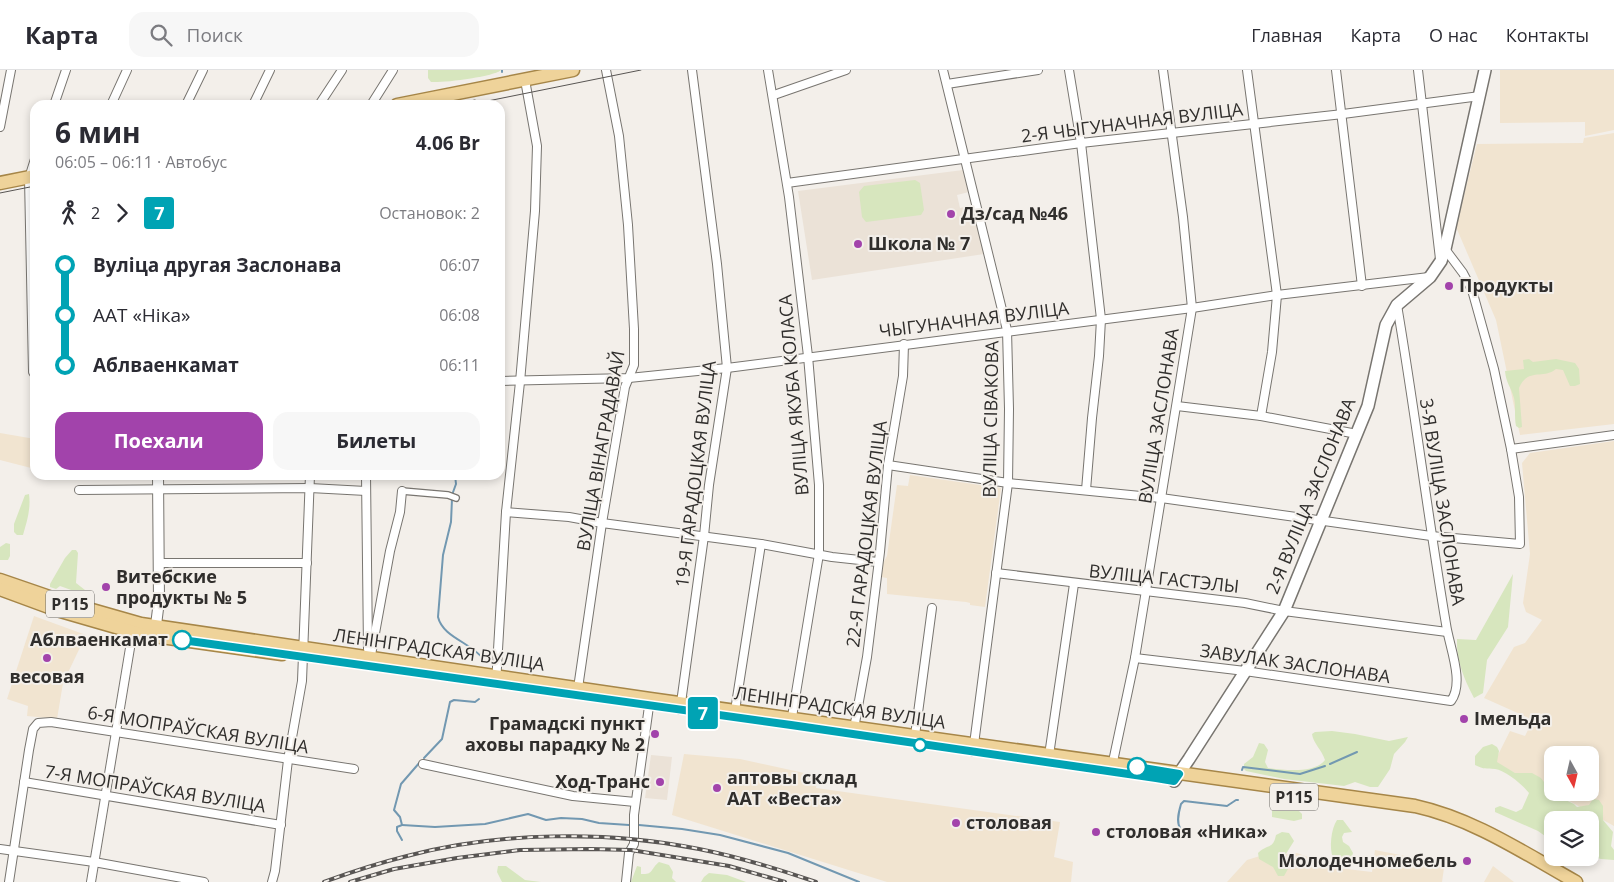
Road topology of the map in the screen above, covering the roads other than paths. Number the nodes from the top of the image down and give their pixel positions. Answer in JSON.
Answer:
{"nodes":[{"id":1,"x":11,"y":70,"type":"edge"},
{"id":2,"x":66,"y":70,"type":"edge"},
{"id":3,"x":127,"y":70,"type":"edge"},
{"id":4,"x":203,"y":70,"type":"edge"},
{"id":5,"x":270,"y":70,"type":"edge"},
{"id":6,"x":342,"y":70,"type":"edge"},
{"id":7,"x":393,"y":70,"type":"edge"},
{"id":8,"x":573,"y":70,"type":"edge"},
{"id":9,"x":606,"y":70,"type":"edge"},
{"id":10,"x":692,"y":70,"type":"edge"},
{"id":11,"x":768,"y":70,"type":"edge"},
{"id":12,"x":846,"y":70,"type":"edge"},
{"id":13,"x":943,"y":70,"type":"edge"},
{"id":14,"x":1038,"y":70,"type":"edge"},
{"id":15,"x":1070,"y":70,"type":"edge"},
{"id":16,"x":1163,"y":70,"type":"edge"},
{"id":17,"x":1247,"y":70,"type":"edge"},
{"id":18,"x":1336,"y":70,"type":"edge"},
{"id":19,"x":1418,"y":70,"type":"edge"},
{"id":20,"x":1485,"y":70,"type":"edge"},
{"id":21,"x":0,"y":80,"type":"edge"},
{"id":22,"x":525,"y":80,"type":"junction"},
{"id":23,"x":9,"y":82,"type":"junction"},
{"id":24,"x":947,"y":84,"type":"junction"},
{"id":25,"x":774,"y":96,"type":"junction"},
{"id":26,"x":1480,"y":96,"type":"junction"},
{"id":27,"x":56,"y":100,"type":"edge"},
{"id":28,"x":113,"y":100,"type":"edge"},
{"id":29,"x":188,"y":100,"type":"edge"},
{"id":30,"x":255,"y":100,"type":"edge"},
{"id":31,"x":323,"y":100,"type":"edge"},
{"id":32,"x":374,"y":100,"type":"edge"},
{"id":33,"x":423,"y":100,"type":"edge"},
{"id":34,"x":1422,"y":103,"type":"junction"},
{"id":35,"x":1343,"y":114,"type":"junction"},
{"id":36,"x":1255,"y":123,"type":"junction"},
{"id":37,"x":0,"y":127,"type":"edge"},
{"id":38,"x":1173,"y":133,"type":"junction"},
{"id":39,"x":1081,"y":143,"type":"junction"},
{"id":40,"x":965,"y":160,"type":"junction"},
{"id":41,"x":30,"y":177,"type":"edge"},
{"id":42,"x":787,"y":182,"type":"junction"},
{"id":43,"x":0,"y":183,"type":"edge"},
{"id":44,"x":1445,"y":250,"type":"junction"},
{"id":45,"x":1441,"y":261,"type":"junction"},
{"id":46,"x":1430,"y":277,"type":"junction"},
{"id":47,"x":1362,"y":286,"type":"junction"},
{"id":48,"x":1277,"y":295,"type":"junction"},
{"id":49,"x":1397,"y":305,"type":"junction"},
{"id":50,"x":1192,"y":308,"type":"junction"},
{"id":51,"x":1101,"y":319,"type":"junction"},
{"id":52,"x":1006,"y":330,"type":"junction"},
{"id":53,"x":904,"y":344,"type":"junction"},
{"id":54,"x":808,"y":356,"type":"junction"},
{"id":55,"x":727,"y":368,"type":"junction"},
{"id":56,"x":628,"y":378,"type":"junction"},
{"id":57,"x":505,"y":381,"type":"edge"},
{"id":58,"x":520,"y":382,"type":"junction"},
{"id":59,"x":1177,"y":406,"type":"junction"},
{"id":60,"x":1261,"y":416,"type":"junction"},
{"id":61,"x":1357,"y":434,"type":"junction"},
{"id":62,"x":1614,"y":435,"type":"edge"},
{"id":63,"x":1511,"y":449,"type":"junction"},
{"id":64,"x":888,"y":465,"type":"junction"},
{"id":65,"x":158,"y":480,"type":"edge"},
{"id":66,"x":310,"y":480,"type":"edge"},
{"id":67,"x":366,"y":480,"type":"edge"},
{"id":68,"x":1008,"y":483,"type":"junction"},
{"id":69,"x":158,"y":488,"type":"junction"},
{"id":70,"x":310,"y":488,"type":"junction"},
{"id":71,"x":79,"y":490,"type":"dead end"},
{"id":72,"x":1086,"y":490,"type":"junction"},
{"id":73,"x":366,"y":491,"type":"junction"},
{"id":74,"x":402,"y":491,"type":"joint"},
{"id":75,"x":456,"y":498,"type":"dead end"},
{"id":76,"x":1161,"y":498,"type":"junction"},
{"id":77,"x":506,"y":512,"type":"junction"},
{"id":78,"x":1321,"y":520,"type":"junction"},
{"id":79,"x":602,"y":523,"type":"junction"},
{"id":80,"x":704,"y":536,"type":"junction"},
{"id":81,"x":1431,"y":536,"type":"junction"},
{"id":82,"x":761,"y":544,"type":"junction"},
{"id":83,"x":819,"y":554,"type":"junction"},
{"id":84,"x":878,"y":562,"type":"junction"},
{"id":85,"x":159,"y":563,"type":"junction"},
{"id":86,"x":307,"y":563,"type":"junction"},
{"id":87,"x":996,"y":573,"type":"junction"},
{"id":88,"x":0,"y":580,"type":"edge"},
{"id":89,"x":1074,"y":584,"type":"junction"},
{"id":90,"x":0,"y":590,"type":"edge"},
{"id":91,"x":1145,"y":592,"type":"junction"},
{"id":92,"x":932,"y":608,"type":"dead end"},
{"id":93,"x":1284,"y":611,"type":"junction"},
{"id":94,"x":134,"y":628,"type":"junction"},
{"id":95,"x":155,"y":631,"type":"junction"},
{"id":96,"x":1447,"y":632,"type":"junction"},
{"id":97,"x":304,"y":653,"type":"junction"},
{"id":98,"x":1135,"y":658,"type":"junction"},
{"id":99,"x":370,"y":662,"type":"junction"},
{"id":100,"x":1245,"y":671,"type":"junction"},
{"id":101,"x":496,"y":680,"type":"junction"},
{"id":102,"x":577,"y":692,"type":"junction"},
{"id":103,"x":1451,"y":701,"type":"joint"},
{"id":104,"x":649,"y":702,"type":"junction"},
{"id":105,"x":681,"y":706,"type":"junction"},
{"id":106,"x":734,"y":714,"type":"junction"},
{"id":107,"x":791,"y":721,"type":"junction"},
{"id":108,"x":853,"y":731,"type":"junction"},
{"id":109,"x":115,"y":732,"type":"junction"},
{"id":110,"x":915,"y":740,"type":"junction"},
{"id":111,"x":974,"y":749,"type":"junction"},
{"id":112,"x":1049,"y":759,"type":"junction"},
{"id":113,"x":288,"y":760,"type":"junction"},
{"id":114,"x":424,"y":764,"type":"dead end"},
{"id":115,"x":1112,"y":768,"type":"junction"},
{"id":116,"x":354,"y":769,"type":"dead end"},
{"id":117,"x":1176,"y":777,"type":"junction"},
{"id":118,"x":24,"y":782,"type":"junction"},
{"id":119,"x":105,"y":796,"type":"junction"},
{"id":120,"x":635,"y":802,"type":"junction"},
{"id":121,"x":1437,"y":815,"type":"junction"},
{"id":122,"x":281,"y":825,"type":"junction"},
{"id":123,"x":0,"y":849,"type":"edge"},
{"id":124,"x":13,"y":850,"type":"junction"},
{"id":125,"x":94,"y":862,"type":"junction"},
{"id":126,"x":9,"y":882,"type":"edge"},
{"id":127,"x":91,"y":882,"type":"edge"},
{"id":128,"x":204,"y":882,"type":"edge"},
{"id":129,"x":272,"y":882,"type":"edge"},
{"id":130,"x":626,"y":882,"type":"edge"},
{"id":131,"x":1562,"y":882,"type":"edge"},
{"id":132,"x":1576,"y":882,"type":"edge"}],
"edges":[{"from":1,"to":23,"type":"street"},
{"from":2,"to":27,"type":"street"},
{"from":3,"to":28,"type":"street"},
{"from":4,"to":29,"type":"street"},
{"from":5,"to":30,"type":"street"},
{"from":6,"to":31,"type":"street"},
{"from":7,"to":32,"type":"street"},
{"from":8,"to":22,"type":"main road"},
{"from":9,"to":56,"type":"street","name":"ВУЛІЦА ВІНАГРАДАВАЙ"},
{"from":10,"to":55,"type":"street","name":"19-Я ГАРАДОЦКАЯ ВУЛІЦА"},
{"from":11,"to":25,"type":"street","name":"ВУЛІЦА ЯКУБА КОЛАСА"},
{"from":12,"to":25,"type":"street"},
{"from":13,"to":24,"type":"street","name":"ВУЛІЦА СІВАКОВА"},
{"from":14,"to":24,"type":"street"},
{"from":15,"to":39,"type":"street"},
{"from":16,"to":38,"type":"street","name":"ВУЛІЦА ЗАСЛОНАВА"},
{"from":17,"to":36,"type":"street"},
{"from":18,"to":35,"type":"street"},
{"from":19,"to":34,"type":"street"},
{"from":20,"to":26,"type":"main road","name":"2-Я ВУЛІЦА ЗАСЛОНАВА"},
{"from":21,"to":23,"type":"street"},
{"from":22,"to":33,"type":"main road"},
{"from":22,"to":58,"type":"street"},
{"from":23,"to":37,"type":"street"},
{"from":24,"to":40,"type":"street","name":"ВУЛІЦА СІВАКОВА"},
{"from":25,"to":42,"type":"street","name":"ВУЛІЦА ЯКУБА КОЛАСА"},
{"from":26,"to":34,"type":"street","name":"2-Я ЧЫГУНАЧНАЯ ВУЛІЦА"},
{"from":26,"to":44,"type":"main road","name":"2-Я ВУЛІЦА ЗАСЛОНАВА"},
{"from":34,"to":35,"type":"street","name":"2-Я ЧЫГУНАЧНАЯ ВУЛІЦА"},
{"from":34,"to":45,"type":"street"},
{"from":35,"to":36,"type":"street","name":"2-Я ЧЫГУНАЧНАЯ ВУЛІЦА"},
{"from":35,"to":47,"type":"street"},
{"from":36,"to":38,"type":"street","name":"2-Я ЧЫГУНАЧНАЯ ВУЛІЦА"},
{"from":36,"to":48,"type":"street"},
{"from":38,"to":39,"type":"street","name":"2-Я ЧЫГУНАЧНАЯ ВУЛІЦА"},
{"from":38,"to":50,"type":"street","name":"ВУЛІЦА ЗАСЛОНАВА"},
{"from":39,"to":40,"type":"street","name":"2-Я ЧЫГУНАЧНАЯ ВУЛІЦА"},
{"from":39,"to":51,"type":"street"},
{"from":40,"to":42,"type":"street","name":"2-Я ЧЫГУНАЧНАЯ ВУЛІЦА"},
{"from":40,"to":52,"type":"street","name":"ВУЛІЦА СІВАКОВА"},
{"from":41,"to":43,"type":"main road"},
{"from":42,"to":54,"type":"street","name":"ВУЛІЦА ЯКУБА КОЛАСА"},
{"from":44,"to":45,"type":"main road","name":"2-Я ВУЛІЦА ЗАСЛОНАВА"},
{"from":44,"to":63,"type":"street"},
{"from":45,"to":46,"type":"main road","name":"2-Я ВУЛІЦА ЗАСЛОНАВА"},
{"from":46,"to":47,"type":"street","name":"ЧЫГУНАЧНАЯ ВУЛІЦА"},
{"from":46,"to":49,"type":"main road","name":"2-Я ВУЛІЦА ЗАСЛОНАВА"},
{"from":47,"to":48,"type":"street","name":"ЧЫГУНАЧНАЯ ВУЛІЦА"},
{"from":48,"to":50,"type":"street","name":"ЧЫГУНАЧНАЯ ВУЛІЦА"},
{"from":48,"to":60,"type":"street"},
{"from":49,"to":61,"type":"main road","name":"2-Я ВУЛІЦА ЗАСЛОНАВА"},
{"from":49,"to":81,"type":"street","name":"3-Я ВУЛІЦА ЗАСЛОНАВА"},
{"from":50,"to":51,"type":"street","name":"ЧЫГУНАЧНАЯ ВУЛІЦА"},
{"from":50,"to":59,"type":"street","name":"ВУЛІЦА ЗАСЛОНАВА"},
{"from":51,"to":52,"type":"street","name":"ЧЫГУНАЧНАЯ ВУЛІЦА"},
{"from":51,"to":72,"type":"street"},
{"from":52,"to":53,"type":"street","name":"ЧЫГУНАЧНАЯ ВУЛІЦА"},
{"from":52,"to":68,"type":"street","name":"ВУЛІЦА СІВАКОВА"},
{"from":53,"to":54,"type":"street","name":"ЧЫГУНАЧНАЯ ВУЛІЦА"},
{"from":53,"to":64,"type":"street","name":"22-Я ГАРАДОЦКАЯ ВУЛІЦА"},
{"from":54,"to":55,"type":"street","name":"ЧЫГУНАЧНАЯ ВУЛІЦА"},
{"from":54,"to":83,"type":"street","name":"ВУЛІЦА ЯКУБА КОЛАСА"},
{"from":55,"to":56,"type":"street","name":"ЧЫГУНАЧНАЯ ВУЛІЦА"},
{"from":55,"to":80,"type":"street","name":"19-Я ГАРАДОЦКАЯ ВУЛІЦА"},
{"from":56,"to":58,"type":"street","name":"ЧЫГУНАЧНАЯ ВУЛІЦА"},
{"from":56,"to":79,"type":"street","name":"ВУЛІЦА ВІНАГРАДАВАЙ"},
{"from":57,"to":58,"type":"street","name":"ЧЫГУНАЧНАЯ ВУЛІЦА"},
{"from":58,"to":77,"type":"street"},
{"from":59,"to":60,"type":"street"},
{"from":59,"to":76,"type":"street","name":"ВУЛІЦА ЗАСЛОНАВА"},
{"from":60,"to":61,"type":"street"},
{"from":61,"to":78,"type":"main road","name":"2-Я ВУЛІЦА ЗАСЛОНАВА"},
{"from":62,"to":63,"type":"street"},
{"from":63,"to":81,"type":"street"},
{"from":64,"to":68,"type":"street"},
{"from":64,"to":84,"type":"street","name":"22-Я ГАРАДОЦКАЯ ВУЛІЦА"},
{"from":65,"to":69,"type":"street"},
{"from":66,"to":70,"type":"street"},
{"from":67,"to":73,"type":"street"},
{"from":68,"to":72,"type":"street"},
{"from":68,"to":87,"type":"street","name":"ВУЛІЦА СІВАКОВА"},
{"from":69,"to":70,"type":"street"},
{"from":69,"to":71,"type":"street"},
{"from":69,"to":85,"type":"street"},
{"from":70,"to":73,"type":"street"},
{"from":70,"to":86,"type":"street"},
{"from":72,"to":76,"type":"street"},
{"from":73,"to":99,"type":"street"},
{"from":74,"to":75,"type":"street"},
{"from":74,"to":99,"type":"street"},
{"from":76,"to":78,"type":"street"},
{"from":76,"to":91,"type":"street","name":"ВУЛІЦА ЗАСЛОНАВА"},
{"from":77,"to":79,"type":"street"},
{"from":77,"to":101,"type":"street"},
{"from":78,"to":81,"type":"street"},
{"from":78,"to":93,"type":"main road","name":"2-Я ВУЛІЦА ЗАСЛОНАВА"},
{"from":79,"to":80,"type":"street"},
{"from":79,"to":102,"type":"street","name":"ВУЛІЦА ВІНАГРАДАВАЙ"},
{"from":80,"to":82,"type":"street"},
{"from":80,"to":105,"type":"street","name":"19-Я ГАРАДОЦКАЯ ВУЛІЦА"},
{"from":81,"to":96,"type":"street","name":"3-Я ВУЛІЦА ЗАСЛОНАВА"},
{"from":82,"to":83,"type":"street"},
{"from":82,"to":106,"type":"street"},
{"from":83,"to":84,"type":"street"},
{"from":83,"to":107,"type":"street","name":"ВУЛІЦА ЯКУБА КОЛАСА"},
{"from":84,"to":108,"type":"street","name":"22-Я ГАРАДОЦКАЯ ВУЛІЦА"},
{"from":85,"to":86,"type":"street"},
{"from":85,"to":95,"type":"street"},
{"from":86,"to":97,"type":"street"},
{"from":87,"to":89,"type":"street","name":"ВУЛІЦА ГАСТЭЛЫ"},
{"from":87,"to":111,"type":"street","name":"ВУЛІЦА СІВАКОВА"},
{"from":88,"to":94,"type":"main road","name":"ЛЕНІНГРАДСКАЯ ВУЛІЦА","number":"Р115"},
{"from":89,"to":91,"type":"street","name":"ВУЛІЦА ГАСТЭЛЫ"},
{"from":89,"to":112,"type":"street"},
{"from":90,"to":94,"type":"main road","name":"ЛЕНІНГРАДСКАЯ ВУЛІЦА","number":"Р115"},
{"from":91,"to":93,"type":"street","name":"ВУЛІЦА ГАСТЭЛЫ"},
{"from":91,"to":98,"type":"street","name":"ВУЛІЦА ЗАСЛОНАВА"},
{"from":92,"to":110,"type":"street"},
{"from":93,"to":96,"type":"street","name":"ВУЛІЦА ГАСТЭЛЫ"},
{"from":93,"to":100,"type":"main road","name":"2-Я ВУЛІЦА ЗАСЛОНАВА"},
{"from":94,"to":95,"type":"main road","name":"ЛЕНІНГРАДСКАЯ ВУЛІЦА","number":"Р115"},
{"from":94,"to":109,"type":"street"},
{"from":95,"to":97,"type":"main road","name":"ЛЕНІНГРАДСКАЯ ВУЛІЦА","number":"Р115"},
{"from":96,"to":103,"type":"street","name":"3-Я ВУЛІЦА ЗАСЛОНАВА"},
{"from":97,"to":99,"type":"main road","name":"ЛЕНІНГРАДСКАЯ ВУЛІЦА","number":"Р115"},
{"from":97,"to":113,"type":"street"},
{"from":98,"to":100,"type":"street","name":"ЗАВУЛАК ЗАСЛОНАВА"},
{"from":98,"to":115,"type":"street","name":"ВУЛІЦА ЗАСЛОНАВА"},
{"from":99,"to":101,"type":"main road","name":"ЛЕНІНГРАДСКАЯ ВУЛІЦА","number":"Р115"},
{"from":100,"to":103,"type":"street","name":"ЗАВУЛАК ЗАСЛОНАВА"},
{"from":100,"to":117,"type":"main road","name":"2-Я ВУЛІЦА ЗАСЛОНАВА"},
{"from":101,"to":102,"type":"main road","name":"ЛЕНІНГРАДСКАЯ ВУЛІЦА","number":"Р115"},
{"from":102,"to":104,"type":"main road","name":"ЛЕНІНГРАДСКАЯ ВУЛІЦА","number":"Р115"},
{"from":104,"to":105,"type":"main road","name":"ЛЕНІНГРАДСКАЯ ВУЛІЦА","number":"Р115"},
{"from":104,"to":120,"type":"street"},
{"from":105,"to":106,"type":"main road","name":"ЛЕНІНГРАДСКАЯ ВУЛІЦА","number":"Р115"},
{"from":106,"to":107,"type":"main road","name":"ЛЕНІНГРАДСКАЯ ВУЛІЦА","number":"Р115"},
{"from":107,"to":108,"type":"main road","name":"ЛЕНІНГРАДСКАЯ ВУЛІЦА","number":"Р115"},
{"from":108,"to":110,"type":"main road","name":"ЛЕНІНГРАДСКАЯ ВУЛІЦА","number":"Р115"},
{"from":109,"to":113,"type":"street","name":"6-Я МОПРАЎСКАЯ ВУЛІЦА"},
{"from":109,"to":118,"type":"street","name":"6-Я МОПРАЎСКАЯ ВУЛІЦА"},
{"from":109,"to":119,"type":"street"},
{"from":110,"to":111,"type":"main road","name":"ЛЕНІНГРАДСКАЯ ВУЛІЦА","number":"Р115"},
{"from":111,"to":112,"type":"main road","name":"ЛЕНІНГРАДСКАЯ ВУЛІЦА","number":"Р115"},
{"from":112,"to":115,"type":"main road","name":"ЛЕНІНГРАДСКАЯ ВУЛІЦА","number":"Р115"},
{"from":113,"to":116,"type":"street","name":"6-Я МОПРАЎСКАЯ ВУЛІЦА"},
{"from":113,"to":122,"type":"street"},
{"from":114,"to":120,"type":"street"},
{"from":115,"to":117,"type":"main road","name":"ЛЕНІНГРАДСКАЯ ВУЛІЦА","number":"Р115"},
{"from":117,"to":121,"type":"main road","name":"ЛЕНІНГРАДСКАЯ ВУЛІЦА","number":"Р115"},
{"from":118,"to":119,"type":"street","name":"7-Я МОПРАЎСКАЯ ВУЛІЦА"},
{"from":118,"to":124,"type":"street"},
{"from":119,"to":122,"type":"street","name":"7-Я МОПРАЎСКАЯ ВУЛІЦА"},
{"from":119,"to":125,"type":"street"},
{"from":120,"to":130,"type":"street"},
{"from":121,"to":131,"type":"main road","name":"ЛЕНІНГРАДСКАЯ ВУЛІЦА","number":"Р115"},
{"from":121,"to":132,"type":"main road","name":"ЛЕНІНГРАДСКАЯ ВУЛІЦА","number":"Р115"},
{"from":122,"to":129,"type":"street"},
{"from":123,"to":124,"type":"street"},
{"from":124,"to":125,"type":"street"},
{"from":124,"to":126,"type":"street"},
{"from":125,"to":127,"type":"street"},
{"from":125,"to":128,"type":"street"}]}
